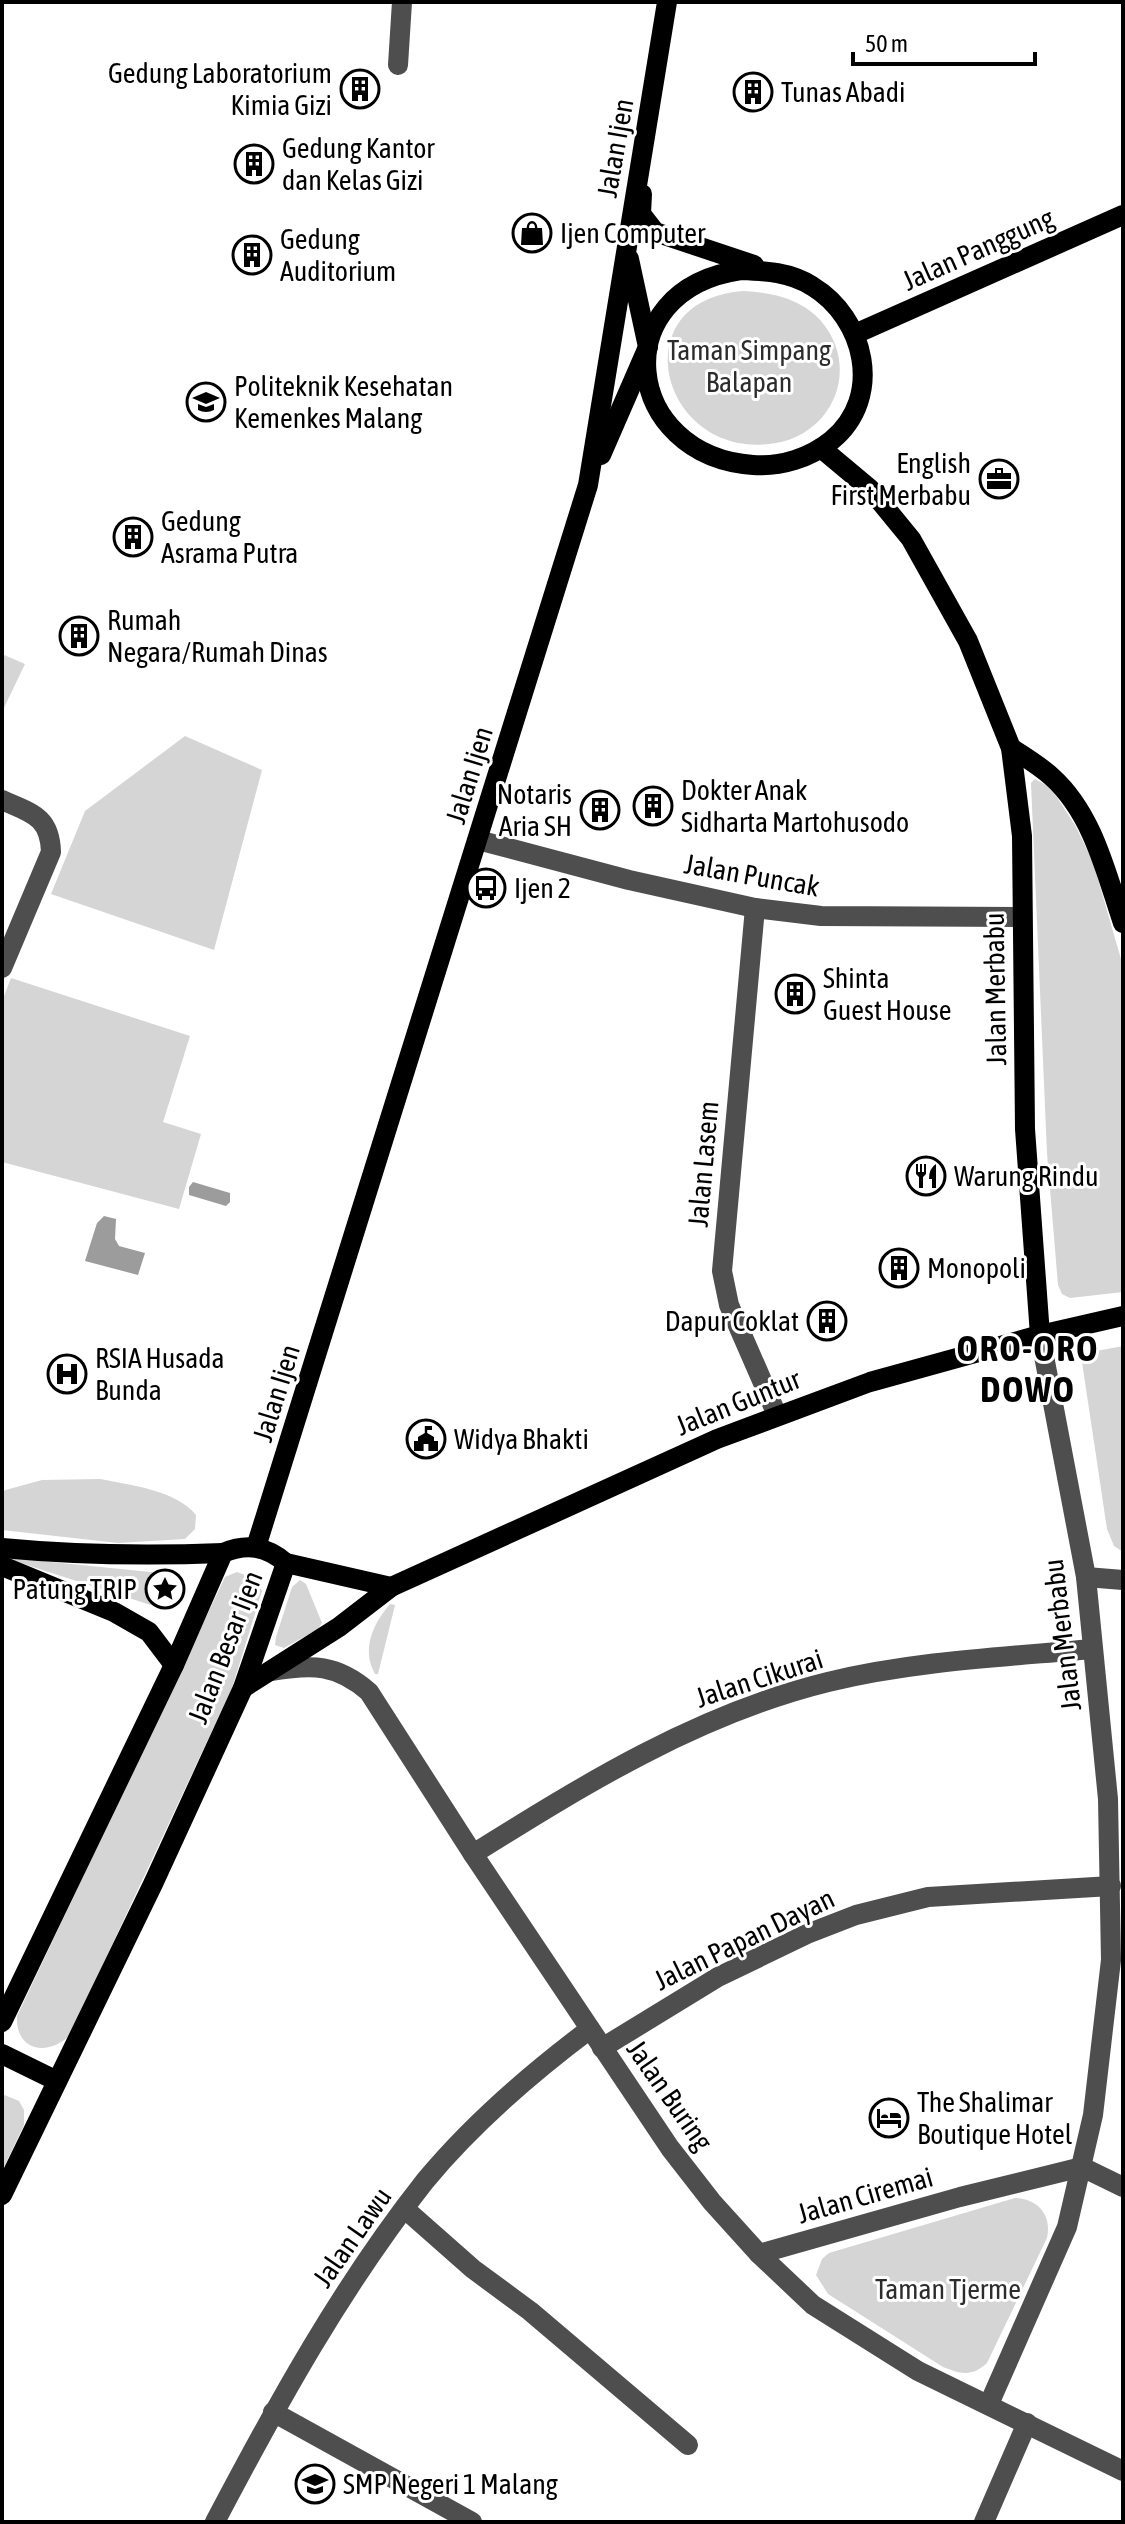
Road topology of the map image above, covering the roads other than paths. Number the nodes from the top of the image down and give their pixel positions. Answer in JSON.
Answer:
{"nodes":[{"id":1,"x":402,"y":2,"type":"edge"},
{"id":2,"x":667,"y":2,"type":"edge"},
{"id":3,"x":398,"y":65,"type":"dead end"},
{"id":4,"x":644,"y":146,"type":"junction"},
{"id":5,"x":1123,"y":215,"type":"edge"},
{"id":6,"x":626,"y":246,"type":"junction"},
{"id":7,"x":771,"y":271,"type":"junction"},
{"id":8,"x":855,"y":334,"type":"junction"},
{"id":9,"x":648,"y":347,"type":"junction"},
{"id":10,"x":821,"y":448,"type":"junction"},
{"id":11,"x":588,"y":485,"type":"junction"},
{"id":12,"x":1011,"y":748,"type":"junction"},
{"id":13,"x":2,"y":800,"type":"edge"},
{"id":14,"x":478,"y":840,"type":"junction"},
{"id":15,"x":755,"y":908,"type":"junction"},
{"id":16,"x":1022,"y":917,"type":"junction"},
{"id":17,"x":1123,"y":923,"type":"edge"},
{"id":18,"x":2,"y":968,"type":"edge"},
{"id":19,"x":1123,"y":1316,"type":"edge"},
{"id":20,"x":1040,"y":1335,"type":"junction"},
{"id":21,"x":777,"y":1415,"type":"junction"},
{"id":22,"x":256,"y":1547,"type":"junction"},
{"id":23,"x":2,"y":1548,"type":"edge"},
{"id":24,"x":223,"y":1553,"type":"junction"},
{"id":25,"x":286,"y":1563,"type":"junction"},
{"id":26,"x":2,"y":1566,"type":"edge"},
{"id":27,"x":1086,"y":1577,"type":"junction"},
{"id":28,"x":1123,"y":1580,"type":"edge"},
{"id":29,"x":391,"y":1587,"type":"junction"},
{"id":30,"x":1093,"y":1649,"type":"junction"},
{"id":31,"x":174,"y":1665,"type":"junction"},
{"id":32,"x":272,"y":1671,"type":"junction"},
{"id":33,"x":243,"y":1688,"type":"junction"},
{"id":34,"x":473,"y":1854,"type":"junction"},
{"id":35,"x":1111,"y":1886,"type":"junction"},
{"id":36,"x":1117,"y":1960,"type":"edge"},
{"id":37,"x":2,"y":2022,"type":"edge"},
{"id":38,"x":590,"y":2029,"type":"junction"},
{"id":39,"x":602,"y":2048,"type":"junction"},
{"id":40,"x":2,"y":2054,"type":"edge"},
{"id":41,"x":57,"y":2081,"type":"junction"},
{"id":42,"x":1082,"y":2167,"type":"junction"},
{"id":43,"x":1123,"y":2187,"type":"edge"},
{"id":44,"x":2,"y":2195,"type":"edge"},
{"id":45,"x":405,"y":2209,"type":"junction"},
{"id":46,"x":759,"y":2254,"type":"junction"},
{"id":47,"x":989,"y":2404,"type":"junction"},
{"id":48,"x":273,"y":2412,"type":"junction"},
{"id":49,"x":1027,"y":2423,"type":"junction"},
{"id":50,"x":688,"y":2445,"type":"dead end"},
{"id":51,"x":1123,"y":2471,"type":"edge"},
{"id":52,"x":215,"y":2522,"type":"edge"},
{"id":53,"x":472,"y":2522,"type":"edge"},
{"id":54,"x":984,"y":2522,"type":"edge"}],
"edges":[{"from":1,"to":3,"type":"street"},
{"from":2,"to":4,"type":"main road","name":"Jalan Ijen"},
{"from":4,"to":6,"type":"main road","name":"Jalan Ijen"},
{"from":4,"to":7,"type":"main road"},
{"from":5,"to":8,"type":"main road","name":"Jalan Panggung"},
{"from":6,"to":9,"type":"main road"},
{"from":6,"to":11,"type":"main road","name":"Jalan Ijen"},
{"from":7,"to":8,"type":"main road"},
{"from":7,"to":9,"type":"main road"},
{"from":8,"to":10,"type":"main road"},
{"from":9,"to":10,"type":"main road"},
{"from":9,"to":11,"type":"main road"},
{"from":10,"to":12,"type":"main road","name":"Jalan Merbabu"},
{"from":11,"to":14,"type":"main road","name":"Jalan Ijen"},
{"from":12,"to":16,"type":"main road","name":"Jalan Merbabu"},
{"from":12,"to":17,"type":"main road"},
{"from":13,"to":18,"type":"street"},
{"from":14,"to":15,"type":"street","name":"Jalan Puncak"},
{"from":14,"to":22,"type":"main road","name":"Jalan Ijen"},
{"from":15,"to":16,"type":"street","name":"Jalan Puncak"},
{"from":15,"to":21,"type":"street","name":"Jalan Lasem"},
{"from":16,"to":20,"type":"main road","name":"Jalan Merbabu"},
{"from":19,"to":20,"type":"main road","name":"Jalan Guntur"},
{"from":20,"to":21,"type":"main road","name":"Jalan Guntur"},
{"from":20,"to":27,"type":"street","name":"Jalan Merbabu"},
{"from":21,"to":29,"type":"main road","name":"Jalan Guntur"},
{"from":22,"to":24,"type":"main road","name":"Jalan Besar Ijen"},
{"from":22,"to":25,"type":"main road","name":"Jalan Besar Ijen"},
{"from":23,"to":24,"type":"main road"},
{"from":24,"to":31,"type":"main road","name":"Jalan Besar Ijen"},
{"from":25,"to":29,"type":"main road"},
{"from":25,"to":33,"type":"main road","name":"Jalan Besar Ijen"},
{"from":26,"to":31,"type":"main road"},
{"from":27,"to":28,"type":"street"},
{"from":27,"to":30,"type":"street","name":"Jalan Merbabu"},
{"from":29,"to":32,"type":"main road","name":"Jalan Guntur"},
{"from":30,"to":34,"type":"street","name":"Jalan Cikurai"},
{"from":30,"to":35,"type":"street","name":"Jalan Merbabu"},
{"from":31,"to":37,"type":"main road","name":"Jalan Besar Ijen"},
{"from":32,"to":33,"type":"main road","name":"Jalan Guntur"},
{"from":32,"to":34,"type":"street","name":"Jalan Buring"},
{"from":33,"to":41,"type":"main road","name":"Jalan Besar Ijen"},
{"from":34,"to":38,"type":"street","name":"Jalan Buring"},
{"from":35,"to":36,"type":"street","name":"Jalan Merbabu"},
{"from":35,"to":39,"type":"street","name":"Jalan Papan Dayan"},
{"from":36,"to":42,"type":"street","name":"Jalan Merbabu"},
{"from":38,"to":39,"type":"street","name":"Jalan Buring"},
{"from":38,"to":45,"type":"street","name":"Jalan Lawu"},
{"from":39,"to":46,"type":"street","name":"Jalan Buring"},
{"from":40,"to":41,"type":"main road"},
{"from":41,"to":44,"type":"main road","name":"Jalan Besar Ijen"},
{"from":42,"to":43,"type":"street"},
{"from":42,"to":46,"type":"street","name":"Jalan Ciremai"},
{"from":42,"to":47,"type":"street","name":"Jalan Merbabu"},
{"from":45,"to":48,"type":"street","name":"Jalan Lawu"},
{"from":45,"to":50,"type":"street"},
{"from":46,"to":47,"type":"street","name":"Jalan Buring"},
{"from":47,"to":49,"type":"street","name":"Jalan Buring"},
{"from":48,"to":52,"type":"street","name":"Jalan Lawu"},
{"from":48,"to":53,"type":"street"},
{"from":49,"to":51,"type":"street","name":"Jalan Buring"},
{"from":49,"to":54,"type":"street"}]}
